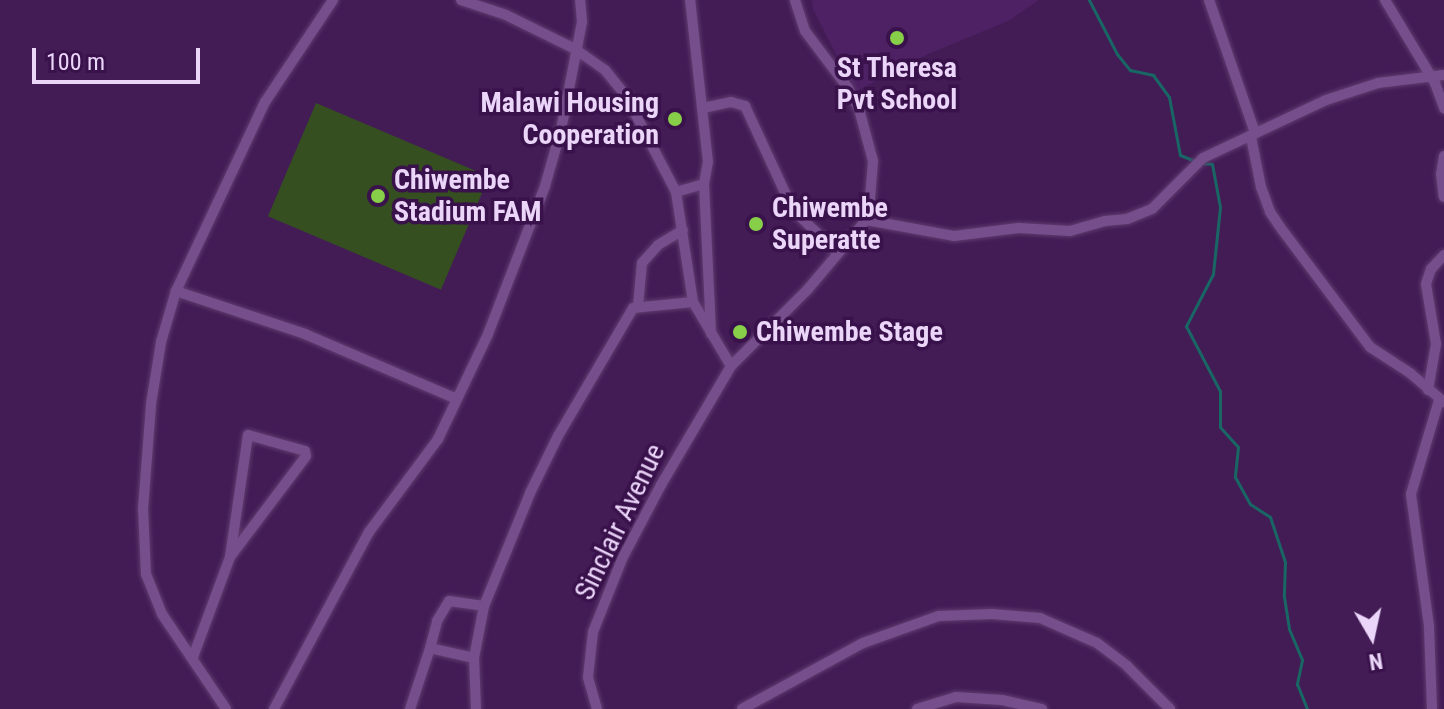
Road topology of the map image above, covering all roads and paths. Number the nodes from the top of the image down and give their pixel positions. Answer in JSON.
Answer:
{"nodes":[{"id":1,"x":333,"y":0,"type":"edge"},
{"id":2,"x":461,"y":0,"type":"edge"},
{"id":3,"x":580,"y":0,"type":"edge"},
{"id":4,"x":690,"y":0,"type":"edge"},
{"id":5,"x":795,"y":0,"type":"edge"},
{"id":6,"x":1209,"y":0,"type":"edge"},
{"id":7,"x":1385,"y":0,"type":"edge"},
{"id":8,"x":575,"y":49,"type":"junction"},
{"id":9,"x":1430,"y":74,"type":"junction"},
{"id":10,"x":1444,"y":75,"type":"edge"},
{"id":11,"x":703,"y":108,"type":"junction"},
{"id":12,"x":1444,"y":108,"type":"edge"},
{"id":13,"x":1253,"y":135,"type":"junction"},
{"id":14,"x":1444,"y":156,"type":"edge"},
{"id":15,"x":704,"y":184,"type":"junction"},
{"id":16,"x":676,"y":192,"type":"junction"},
{"id":17,"x":1444,"y":197,"type":"edge"},
{"id":18,"x":866,"y":220,"type":"junction"},
{"id":19,"x":683,"y":230,"type":"junction"},
{"id":20,"x":837,"y":252,"type":"junction"},
{"id":21,"x":1444,"y":255,"type":"edge"},
{"id":22,"x":176,"y":291,"type":"junction"},
{"id":23,"x":693,"y":302,"type":"junction"},
{"id":24,"x":638,"y":306,"type":"junction"},
{"id":25,"x":711,"y":336,"type":"junction"},
{"id":26,"x":731,"y":366,"type":"junction"},
{"id":27,"x":1428,"y":390,"type":"junction"},
{"id":28,"x":457,"y":399,"type":"junction"},
{"id":29,"x":1441,"y":401,"type":"edge"},
{"id":30,"x":230,"y":557,"type":"junction"},
{"id":31,"x":484,"y":606,"type":"junction"},
{"id":32,"x":430,"y":648,"type":"junction"},
{"id":33,"x":193,"y":657,"type":"junction"},
{"id":34,"x":474,"y":658,"type":"junction"},
{"id":35,"x":760,"y":701,"type":"junction"},
{"id":36,"x":1004,"y":704,"type":"edge"},
{"id":37,"x":226,"y":709,"type":"edge"},
{"id":38,"x":274,"y":709,"type":"edge"},
{"id":39,"x":410,"y":709,"type":"edge"},
{"id":40,"x":476,"y":709,"type":"edge"},
{"id":41,"x":597,"y":709,"type":"edge"},
{"id":42,"x":742,"y":709,"type":"edge"},
{"id":43,"x":769,"y":709,"type":"edge"},
{"id":44,"x":917,"y":709,"type":"edge"},
{"id":45,"x":1042,"y":709,"type":"edge"},
{"id":46,"x":1170,"y":709,"type":"edge"},
{"id":47,"x":1432,"y":709,"type":"edge"}],
"edges":[{"from":1,"to":22,"type":"street"},
{"from":2,"to":8,"type":"street"},
{"from":3,"to":8,"type":"street"},
{"from":4,"to":11,"type":"street"},
{"from":5,"to":18,"type":"street"},
{"from":6,"to":13,"type":"street"},
{"from":7,"to":9,"type":"street"},
{"from":8,"to":16,"type":"street"},
{"from":8,"to":28,"type":"street"},
{"from":9,"to":10,"type":"street"},
{"from":9,"to":12,"type":"street"},
{"from":9,"to":13,"type":"street"},
{"from":11,"to":15,"type":"street"},
{"from":11,"to":20,"type":"street"},
{"from":13,"to":18,"type":"street"},
{"from":13,"to":27,"type":"street"},
{"from":14,"to":17,"type":"street"},
{"from":15,"to":16,"type":"street"},
{"from":15,"to":25,"type":"street"},
{"from":16,"to":19,"type":"street"},
{"from":18,"to":20,"type":"street","name":"Sinclair Avenue"},
{"from":19,"to":23,"type":"street"},
{"from":19,"to":24,"type":"street"},
{"from":20,"to":26,"type":"street","name":"Sinclair Avenue"},
{"from":21,"to":27,"type":"street"},
{"from":22,"to":28,"type":"street"},
{"from":22,"to":33,"type":"street"},
{"from":23,"to":24,"type":"street"},
{"from":23,"to":25,"type":"street"},
{"from":24,"to":31,"type":"street"},
{"from":25,"to":26,"type":"street"},
{"from":26,"to":41,"type":"street","name":"Sinclair Avenue"},
{"from":27,"to":29,"type":"street"},
{"from":28,"to":38,"type":"street"},
{"from":29,"to":47,"type":"street"},
{"from":30,"to":30,"type":"street"},
{"from":30,"to":33,"type":"street"},
{"from":31,"to":32,"type":"street"},
{"from":31,"to":34,"type":"street"},
{"from":32,"to":34,"type":"street"},
{"from":32,"to":39,"type":"street"},
{"from":33,"to":37,"type":"street"},
{"from":34,"to":40,"type":"street"},
{"from":35,"to":42,"type":"street"},
{"from":35,"to":43,"type":"street"},
{"from":35,"to":46,"type":"street"},
{"from":36,"to":44,"type":"street"},
{"from":36,"to":45,"type":"street"}]}
